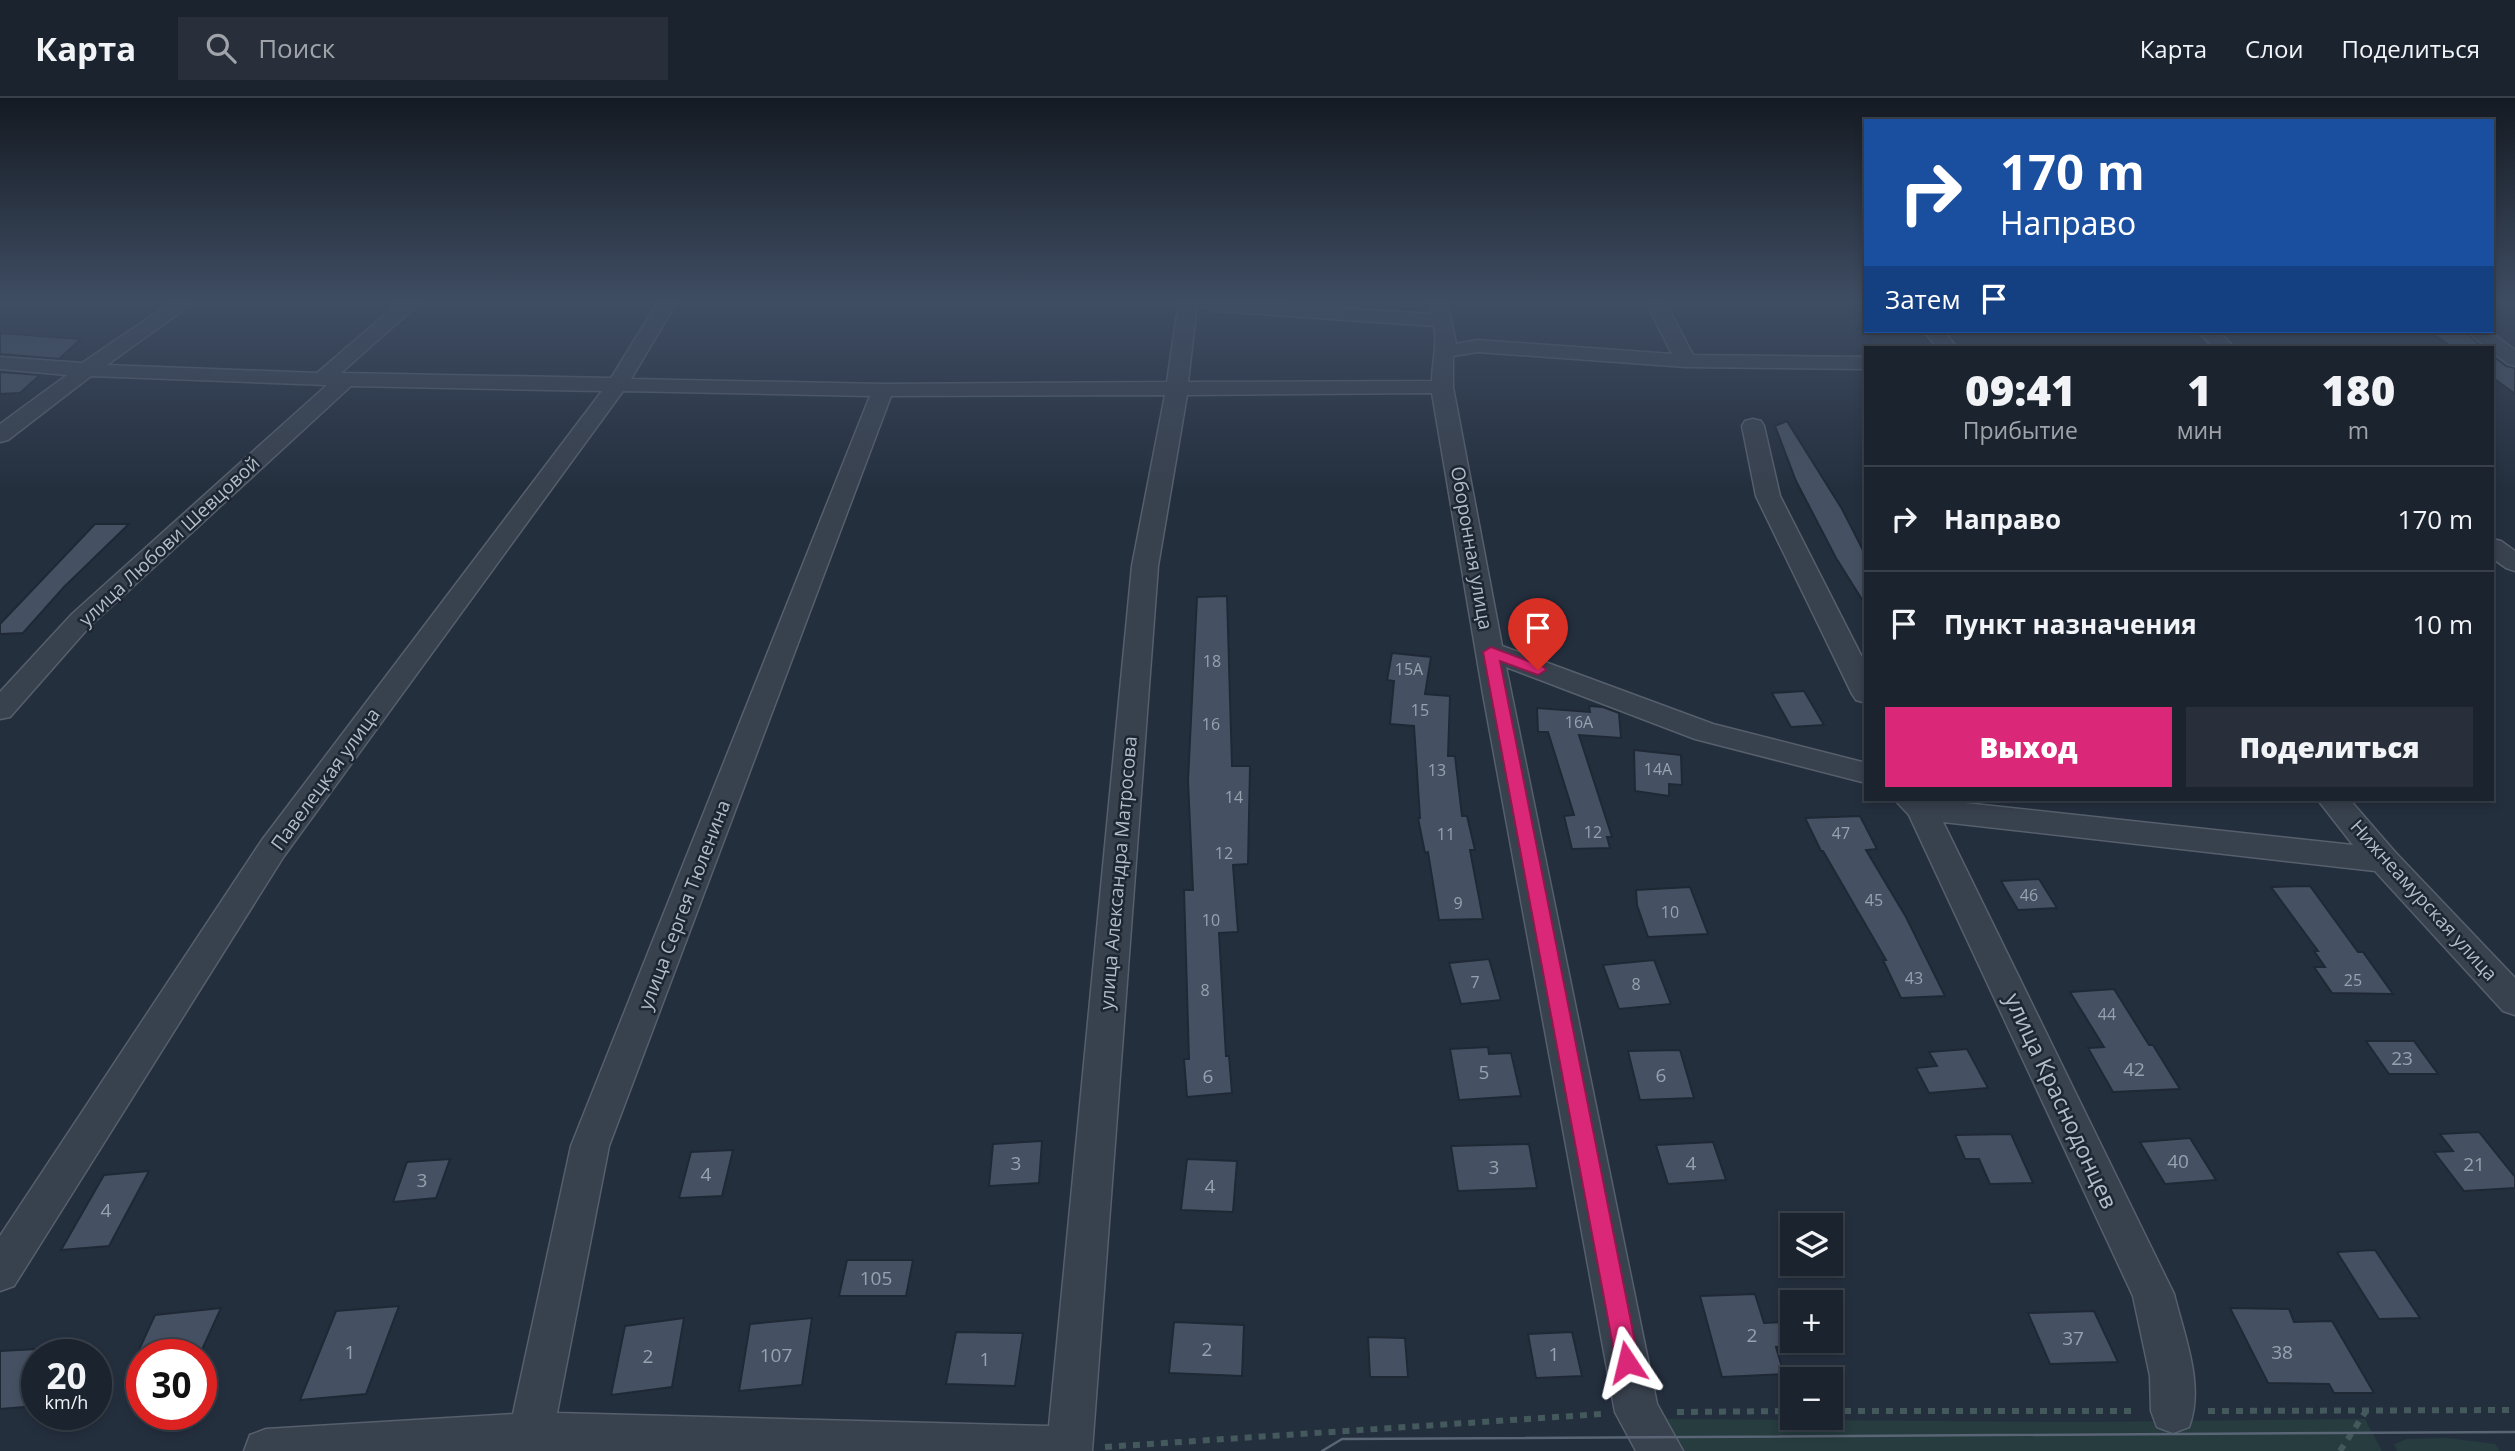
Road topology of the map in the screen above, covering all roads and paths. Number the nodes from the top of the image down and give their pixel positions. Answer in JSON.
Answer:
{"nodes":[{"id":1,"x":2,"y":363,"type":"edge"},
{"id":2,"x":96,"y":363,"type":"edge"},
{"id":3,"x":350,"y":363,"type":"edge"},
{"id":4,"x":630,"y":363,"type":"edge"},
{"id":5,"x":1180,"y":363,"type":"edge"},
{"id":6,"x":1443,"y":363,"type":"edge"},
{"id":7,"x":2494,"y":365,"type":"edge"},
{"id":8,"x":2515,"y":365,"type":"edge"},
{"id":9,"x":86,"y":370,"type":"junction"},
{"id":10,"x":333,"y":380,"type":"junction"},
{"id":11,"x":617,"y":385,"type":"junction"},
{"id":12,"x":1443,"y":387,"type":"junction"},
{"id":13,"x":1177,"y":389,"type":"junction"},
{"id":14,"x":883,"y":390,"type":"junction"},
{"id":15,"x":1754,"y":426,"type":"dead end"},
{"id":16,"x":0,"y":435,"type":"edge"},
{"id":17,"x":2494,"y":548,"type":"edge"},
{"id":18,"x":2515,"y":563,"type":"edge"},
{"id":19,"x":1491,"y":652,"type":"junction"},
{"id":20,"x":1864,"y":691,"type":"edge"},
{"id":21,"x":0,"y":710,"type":"edge"},
{"id":22,"x":1864,"y":772,"type":"edge"},
{"id":23,"x":2334,"y":801,"type":"edge"},
{"id":24,"x":1916,"y":803,"type":"edge"},
{"id":25,"x":2385,"y":860,"type":"junction"},
{"id":26,"x":2515,"y":1001,"type":"edge"},
{"id":27,"x":0,"y":1272,"type":"edge"},
{"id":28,"x":2366,"y":1410,"type":"dead end"},
{"id":29,"x":2173,"y":1411,"type":"dead end"},
{"id":30,"x":1636,"y":1412,"type":"junction"},
{"id":31,"x":1780,"y":1412,"type":"edge"},
{"id":32,"x":531,"y":1434,"type":"junction"},
{"id":33,"x":1069,"y":1450,"type":"edge"},
{"id":34,"x":266,"y":1451,"type":"edge"},
{"id":35,"x":1661,"y":1451,"type":"edge"},
{"id":36,"x":2340,"y":1451,"type":"edge"}],
"edges":[{"from":1,"to":9,"type":"street"},
{"from":2,"to":9,"type":"street"},
{"from":3,"to":10,"type":"street","name":"улица Любови Шевцовой"},
{"from":4,"to":11,"type":"street","name":"Павелецкая улица"},
{"from":5,"to":13,"type":"street","name":"улица Александра Матросова"},
{"from":6,"to":12,"type":"street","name":"Оборонная улица"},
{"from":7,"to":8,"type":"street"},
{"from":9,"to":10,"type":"street"},
{"from":9,"to":16,"type":"street"},
{"from":10,"to":11,"type":"street"},
{"from":10,"to":21,"type":"street","name":"улица Любови Шевцовой"},
{"from":11,"to":14,"type":"street"},
{"from":11,"to":27,"type":"street","name":"Павелецкая улица"},
{"from":12,"to":13,"type":"street"},
{"from":12,"to":19,"type":"street","name":"Оборонная улица"},
{"from":13,"to":14,"type":"street"},
{"from":13,"to":33,"type":"street","name":"улица Александра Матросова"},
{"from":14,"to":32,"type":"street","name":"улица Сергея Тюленина"},
{"from":15,"to":20,"type":"street"},
{"from":17,"to":18,"type":"street"},
{"from":19,"to":22,"type":"street"},
{"from":19,"to":30,"type":"street","name":"Оборонная улица"},
{"from":23,"to":25,"type":"street","name":"Нижнеамурская улица"},
{"from":24,"to":25,"type":"street"},
{"from":24,"to":29,"type":"street","name":"улица Краснодонцев"},
{"from":25,"to":26,"type":"street","name":"Нижнеамурская улица"},
{"from":28,"to":36,"type":"path"},
{"from":30,"to":31,"type":"path"},
{"from":30,"to":33,"type":"path"},
{"from":30,"to":35,"type":"street","name":"Оборонная улица"},
{"from":32,"to":33,"type":"street"},
{"from":32,"to":34,"type":"street"}]}
